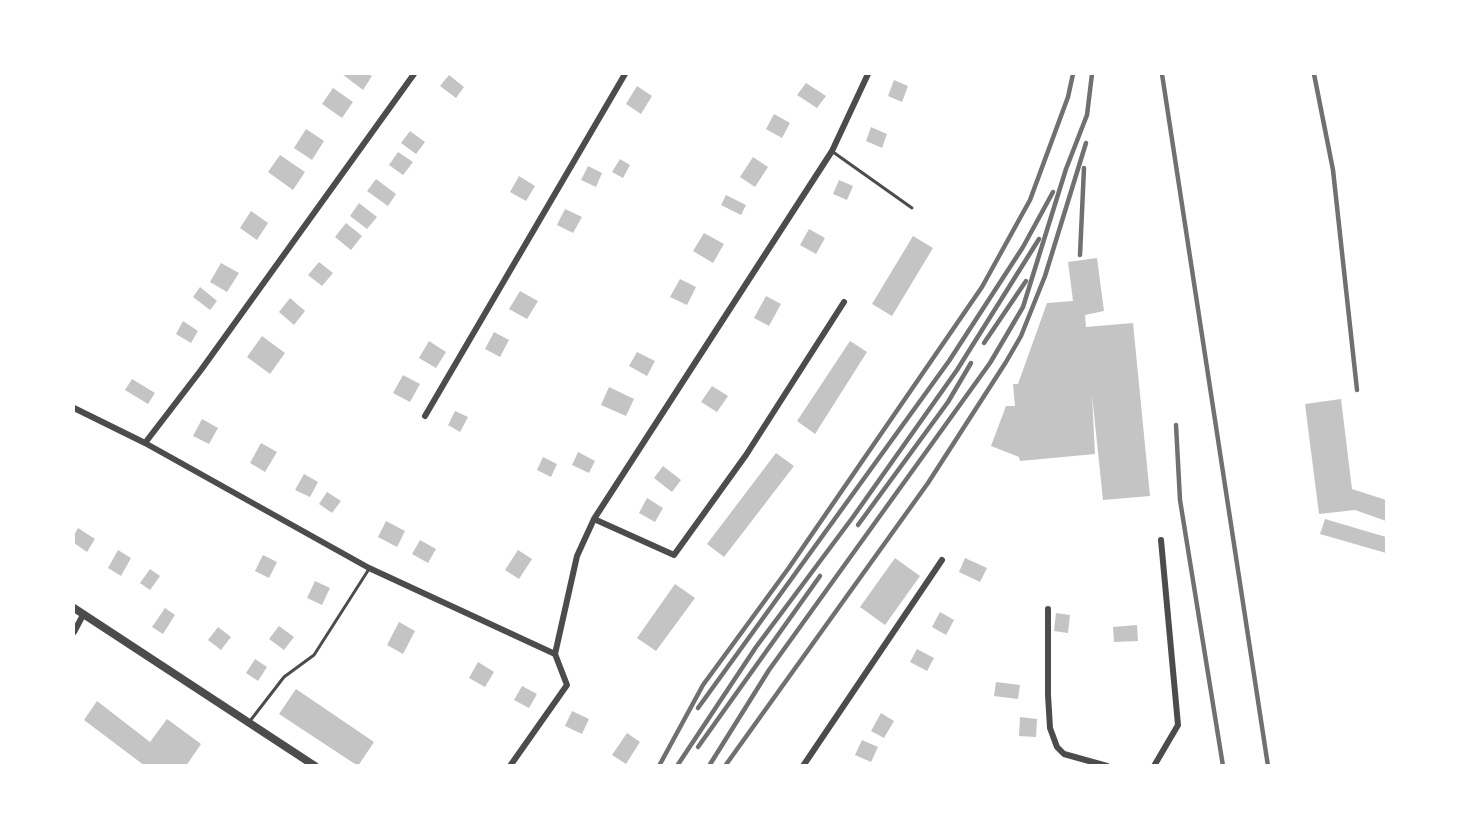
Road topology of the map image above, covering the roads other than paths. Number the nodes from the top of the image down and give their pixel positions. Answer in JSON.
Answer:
{"nodes":[{"id":1,"x":414,"y":74,"type":"edge"},
{"id":2,"x":624,"y":74,"type":"edge"},
{"id":3,"x":868,"y":74,"type":"edge"},
{"id":4,"x":832,"y":151,"type":"junction"},
{"id":5,"x":912,"y":208,"type":"dead end"},
{"id":6,"x":844,"y":302,"type":"dead end"},
{"id":7,"x":74,"y":408,"type":"edge"},
{"id":8,"x":425,"y":416,"type":"dead end"},
{"id":9,"x":145,"y":443,"type":"junction"},
{"id":10,"x":594,"y":519,"type":"junction"},
{"id":11,"x":1161,"y":540,"type":"dead end"},
{"id":12,"x":942,"y":560,"type":"dead end"},
{"id":13,"x":369,"y":568,"type":"junction"},
{"id":14,"x":74,"y":608,"type":"edge"},
{"id":15,"x":1048,"y":609,"type":"dead end"},
{"id":16,"x":83,"y":615,"type":"junction"},
{"id":17,"x":74,"y":632,"type":"edge"},
{"id":18,"x":555,"y":654,"type":"junction"},
{"id":19,"x":249,"y":723,"type":"junction"},
{"id":20,"x":315,"y":765,"type":"edge"},
{"id":21,"x":510,"y":765,"type":"edge"},
{"id":22,"x":803,"y":765,"type":"edge"},
{"id":23,"x":1107,"y":765,"type":"edge"},
{"id":24,"x":1154,"y":765,"type":"edge"}],
"edges":[{"from":1,"to":9,"type":"street"},
{"from":2,"to":8,"type":"street"},
{"from":3,"to":4,"type":"street"},
{"from":4,"to":5,"type":"lane"},
{"from":4,"to":10,"type":"street"},
{"from":6,"to":10,"type":"street"},
{"from":7,"to":9,"type":"street"},
{"from":9,"to":13,"type":"street"},
{"from":10,"to":18,"type":"street"},
{"from":11,"to":24,"type":"street"},
{"from":12,"to":22,"type":"street"},
{"from":13,"to":18,"type":"street"},
{"from":13,"to":19,"type":"lane"},
{"from":14,"to":16,"type":"street"},
{"from":15,"to":23,"type":"street"},
{"from":16,"to":17,"type":"street"},
{"from":16,"to":19,"type":"street"},
{"from":18,"to":21,"type":"street"},
{"from":19,"to":20,"type":"street"}]}
